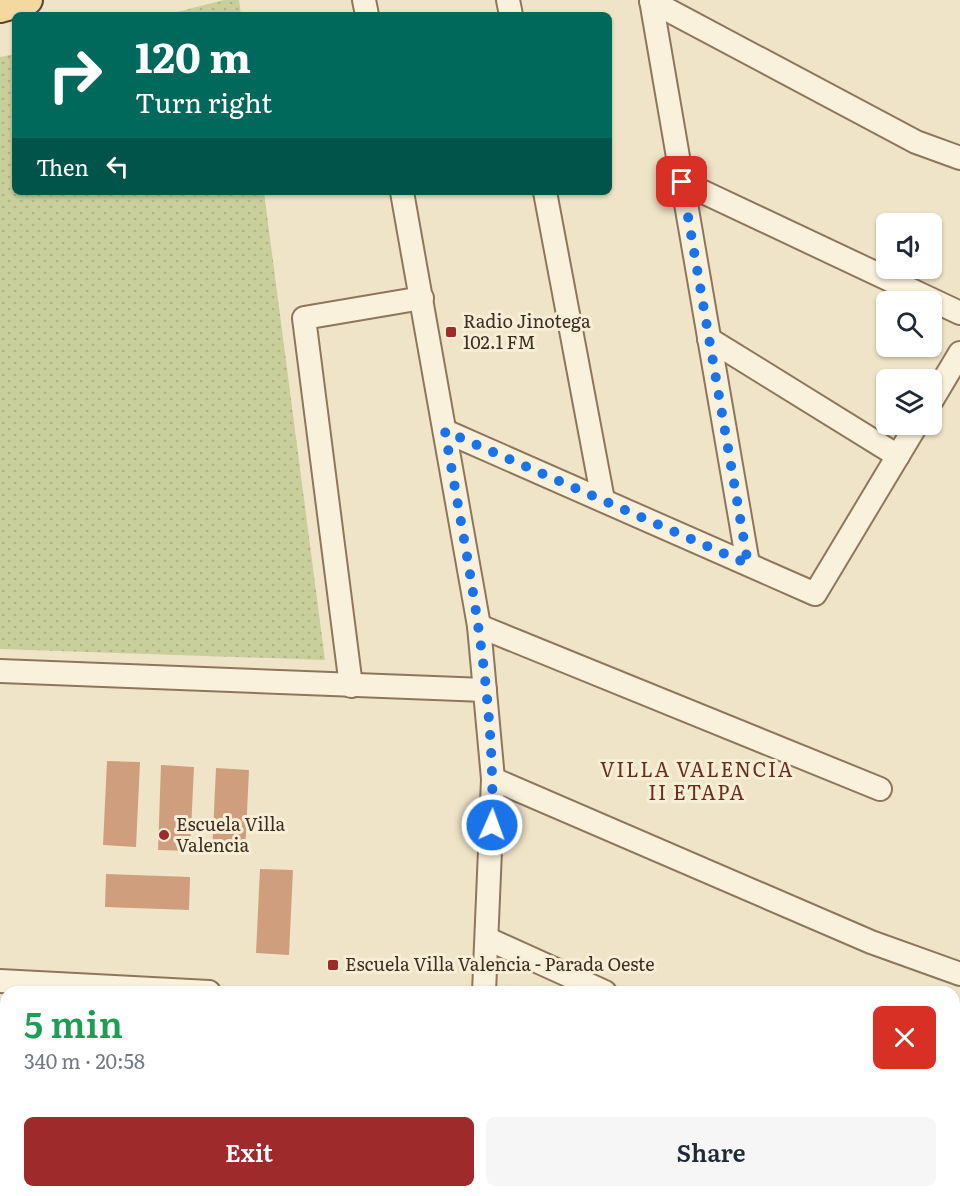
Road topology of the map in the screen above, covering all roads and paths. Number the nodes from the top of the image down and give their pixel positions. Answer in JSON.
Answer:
{"nodes":[{"id":1,"x":28,"y":0,"type":"edge"},
{"id":2,"x":651,"y":1,"type":"edge"},
{"id":3,"x":0,"y":8,"type":"edge"},
{"id":4,"x":960,"y":158,"type":"edge"},
{"id":5,"x":682,"y":182,"type":"junction"},
{"id":6,"x":403,"y":195,"type":"edge"},
{"id":7,"x":546,"y":195,"type":"edge"},
{"id":8,"x":422,"y":298,"type":"junction"},
{"id":9,"x":960,"y":313,"type":"edge"},
{"id":10,"x":709,"y":339,"type":"junction"},
{"id":11,"x":960,"y":353,"type":"edge"},
{"id":12,"x":942,"y":383,"type":"edge"},
{"id":13,"x":445,"y":431,"type":"junction"},
{"id":14,"x":910,"y":435,"type":"edge"},
{"id":15,"x":898,"y":456,"type":"junction"},
{"id":16,"x":603,"y":501,"type":"junction"},
{"id":17,"x":748,"y":564,"type":"junction"},
{"id":18,"x":479,"y":626,"type":"junction"},
{"id":19,"x":0,"y":671,"type":"edge"},
{"id":20,"x":351,"y":686,"type":"junction"},
{"id":21,"x":485,"y":690,"type":"junction"},
{"id":22,"x":493,"y":779,"type":"junction"},
{"id":23,"x":880,"y":789,"type":"dead end"},
{"id":24,"x":488,"y":939,"type":"junction"},
{"id":25,"x":960,"y":974,"type":"edge"},
{"id":26,"x":0,"y":981,"type":"edge"},
{"id":27,"x":49,"y":986,"type":"edge"},
{"id":28,"x":484,"y":986,"type":"edge"},
{"id":29,"x":592,"y":986,"type":"edge"}],
"edges":[{"from":1,"to":3,"type":"main road"},
{"from":2,"to":4,"type":"street"},
{"from":2,"to":5,"type":"street"},
{"from":5,"to":9,"type":"street"},
{"from":5,"to":10,"type":"street"},
{"from":6,"to":8,"type":"street"},
{"from":7,"to":16,"type":"street"},
{"from":8,"to":13,"type":"street"},
{"from":8,"to":20,"type":"street"},
{"from":10,"to":15,"type":"street"},
{"from":10,"to":17,"type":"street"},
{"from":11,"to":12,"type":"street"},
{"from":13,"to":16,"type":"street"},
{"from":13,"to":18,"type":"street"},
{"from":14,"to":15,"type":"street"},
{"from":15,"to":17,"type":"street"},
{"from":16,"to":17,"type":"street"},
{"from":18,"to":21,"type":"street"},
{"from":18,"to":23,"type":"street"},
{"from":19,"to":20,"type":"street"},
{"from":20,"to":21,"type":"street"},
{"from":21,"to":22,"type":"street"},
{"from":22,"to":24,"type":"street"},
{"from":22,"to":25,"type":"street"},
{"from":24,"to":28,"type":"street"},
{"from":24,"to":29,"type":"street"},
{"from":26,"to":27,"type":"street"}]}
